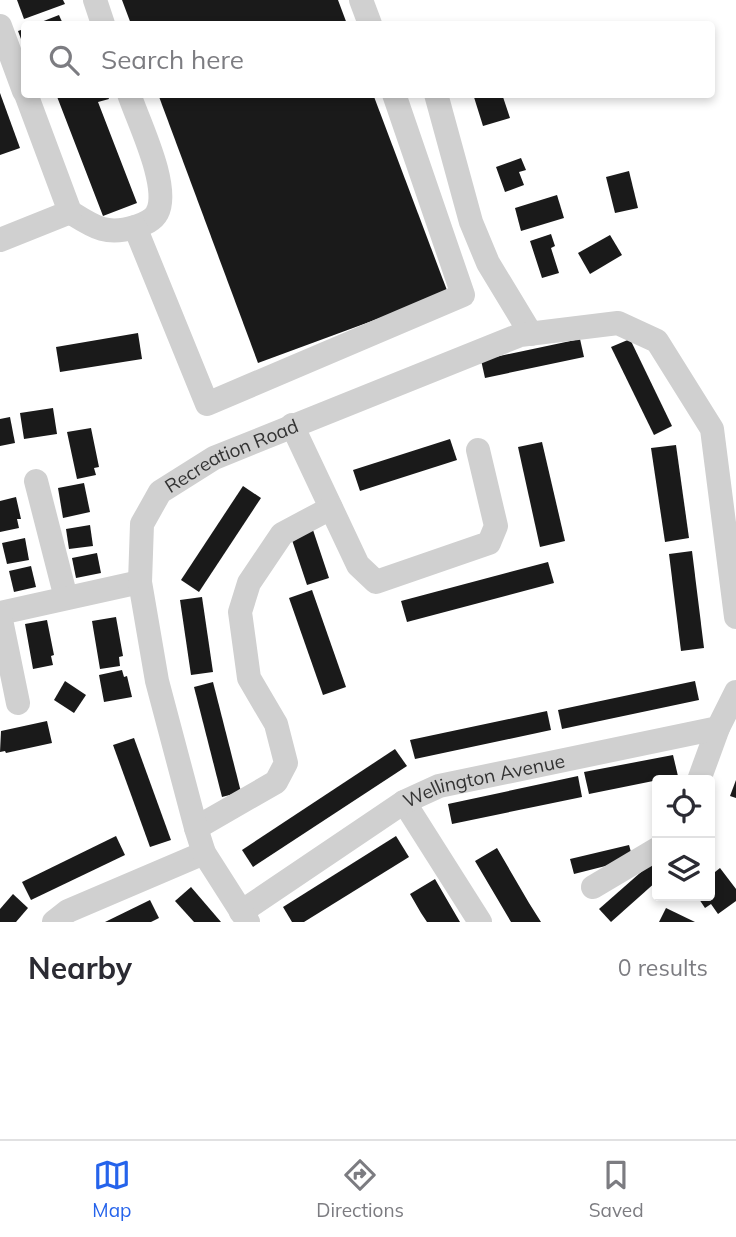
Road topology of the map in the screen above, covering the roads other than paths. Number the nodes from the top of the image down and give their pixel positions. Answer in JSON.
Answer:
{"nodes":[{"id":1,"x":95,"y":0,"type":"edge"},
{"id":2,"x":361,"y":0,"type":"edge"},
{"id":3,"x":102,"y":21,"type":"edge"},
{"id":4,"x":369,"y":21,"type":"edge"},
{"id":5,"x":0,"y":26,"type":"edge"},
{"id":6,"x":21,"y":82,"type":"edge"},
{"id":7,"x":27,"y":98,"type":"edge"},
{"id":8,"x":130,"y":98,"type":"edge"},
{"id":9,"x":395,"y":98,"type":"edge"},
{"id":10,"x":437,"y":98,"type":"edge"},
{"id":11,"x":70,"y":212,"type":"junction"},
{"id":12,"x":135,"y":227,"type":"junction"},
{"id":13,"x":0,"y":240,"type":"edge"},
{"id":14,"x":531,"y":334,"type":"junction"},
{"id":15,"x":292,"y":425,"type":"junction"},
{"id":16,"x":478,"y":450,"type":"dead end"},
{"id":17,"x":36,"y":481,"type":"dead end"},
{"id":18,"x":331,"y":508,"type":"junction"},
{"id":19,"x":140,"y":582,"type":"junction"},
{"id":20,"x":66,"y":598,"type":"junction"},
{"id":21,"x":0,"y":614,"type":"edge"},
{"id":22,"x":736,"y":617,"type":"edge"},
{"id":23,"x":736,"y":692,"type":"edge"},
{"id":24,"x":18,"y":703,"type":"dead end"},
{"id":25,"x":718,"y":728,"type":"junction"},
{"id":26,"x":701,"y":775,"type":"edge"},
{"id":27,"x":404,"y":802,"type":"junction"},
{"id":28,"x":196,"y":828,"type":"junction"},
{"id":29,"x":652,"y":852,"type":"edge"},
{"id":30,"x":204,"y":853,"type":"junction"},
{"id":31,"x":593,"y":887,"type":"dead end"},
{"id":32,"x":244,"y":917,"type":"edge"},
{"id":33,"x":54,"y":922,"type":"edge"},
{"id":34,"x":480,"y":922,"type":"edge"}],
"edges":[{"from":1,"to":3,"type":"street"},
{"from":2,"to":4,"type":"street"},
{"from":5,"to":6,"type":"street"},
{"from":7,"to":11,"type":"street"},
{"from":8,"to":12,"type":"street"},
{"from":9,"to":12,"type":"street"},
{"from":10,"to":14,"type":"street"},
{"from":11,"to":12,"type":"street"},
{"from":11,"to":13,"type":"street"},
{"from":14,"to":15,"type":"street","name":"Recreation Road"},
{"from":14,"to":22,"type":"street"},
{"from":15,"to":18,"type":"street"},
{"from":15,"to":19,"type":"street","name":"Recreation Road"},
{"from":16,"to":18,"type":"street"},
{"from":17,"to":20,"type":"street"},
{"from":18,"to":28,"type":"street"},
{"from":19,"to":20,"type":"street"},
{"from":19,"to":28,"type":"street","name":"Recreation Road"},
{"from":20,"to":21,"type":"street"},
{"from":21,"to":24,"type":"street"},
{"from":23,"to":25,"type":"street"},
{"from":25,"to":26,"type":"street"},
{"from":25,"to":27,"type":"street","name":"Wellington Avenue"},
{"from":27,"to":32,"type":"street","name":"Wellington Avenue"},
{"from":27,"to":34,"type":"street"},
{"from":28,"to":30,"type":"street","name":"Recreation Road"},
{"from":29,"to":31,"type":"street"},
{"from":30,"to":32,"type":"street","name":"Recreation Road"},
{"from":30,"to":33,"type":"street"}]}
